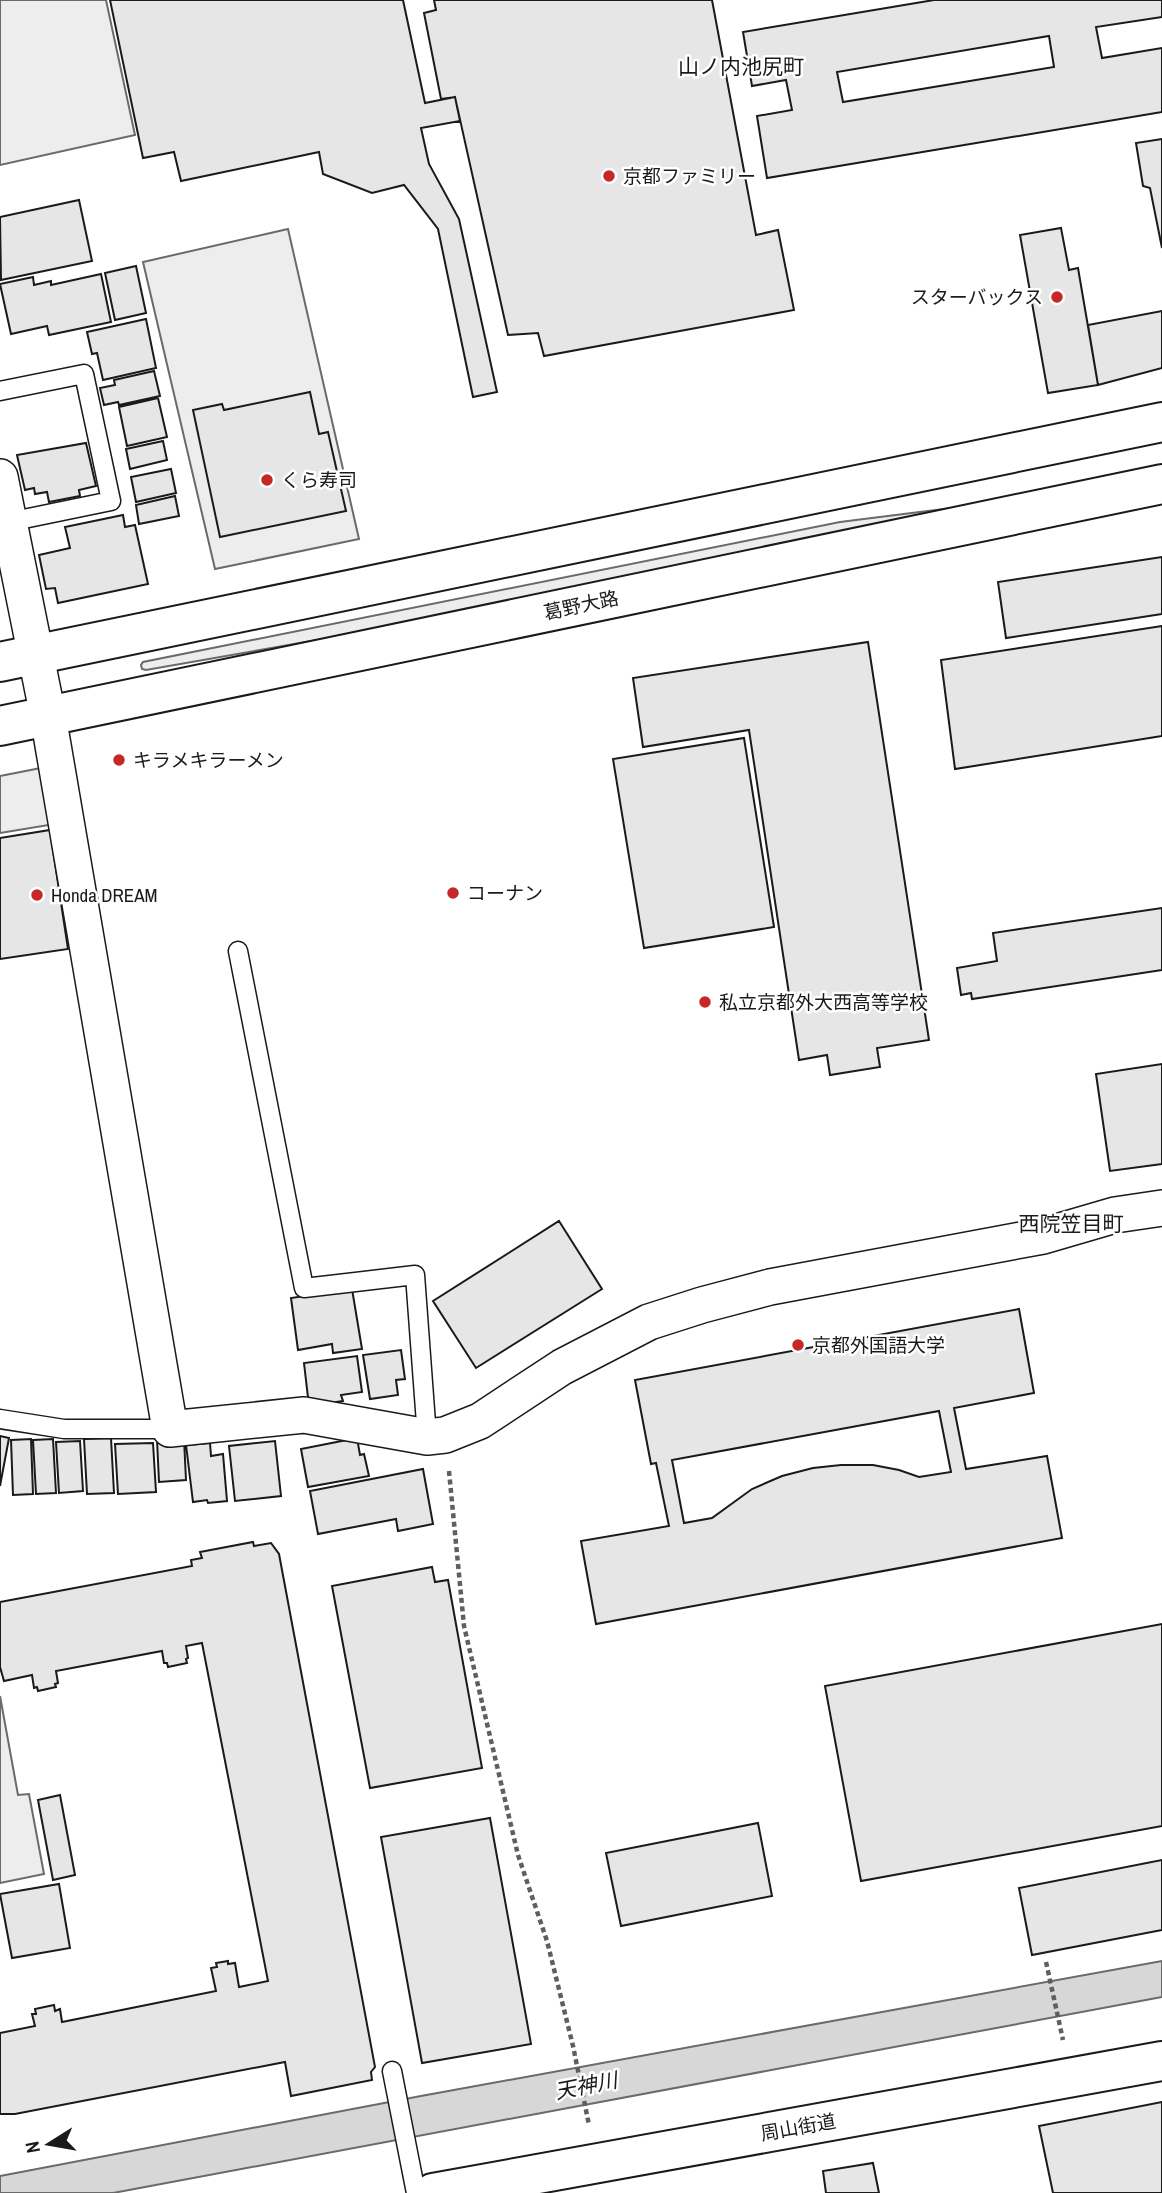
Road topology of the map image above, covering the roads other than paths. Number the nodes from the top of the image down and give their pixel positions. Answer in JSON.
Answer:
{"nodes":[{"id":1,"x":0,"y":391,"type":"edge"},
{"id":2,"x":1162,"y":422,"type":"edge"},
{"id":3,"x":0,"y":477,"type":"edge"},
{"id":4,"x":1162,"y":484,"type":"edge"},
{"id":5,"x":9,"y":522,"type":"junction"},
{"id":6,"x":18,"y":658,"type":"edge"},
{"id":7,"x":48,"y":716,"type":"junction"},
{"id":8,"x":0,"y":726,"type":"edge"},
{"id":9,"x":238,"y":951,"type":"dead end"},
{"id":10,"x":1162,"y":1208,"type":"edge"},
{"id":11,"x":0,"y":1419,"type":"edge"},
{"id":12,"x":170,"y":1429,"type":"junction"},
{"id":13,"x":436,"y":1436,"type":"junction"},
{"id":14,"x":1162,"y":2062,"type":"edge"},
{"id":15,"x":392,"y":2071,"type":"dead end"},
{"id":16,"x":422,"y":2181,"type":"edge"},
{"id":17,"x":532,"y":2184,"type":"edge"},
{"id":18,"x":416,"y":2193,"type":"edge"}],
"edges":[{"from":1,"to":5,"type":"lane"},
{"from":2,"to":6,"type":"main road"},
{"from":3,"to":5,"type":"street"},
{"from":4,"to":7,"type":"main road","name":"葛野大路"},
{"from":5,"to":6,"type":"street"},
{"from":6,"to":7,"type":"street"},
{"from":7,"to":8,"type":"main road","name":"葛野大路"},
{"from":7,"to":12,"type":"street"},
{"from":9,"to":13,"type":"lane"},
{"from":10,"to":13,"type":"street"},
{"from":11,"to":12,"type":"lane"},
{"from":12,"to":13,"type":"street"},
{"from":14,"to":17,"type":"main road","name":"周山街道"},
{"from":15,"to":16,"type":"lane"},
{"from":16,"to":17,"type":"main road","name":"周山街道"},
{"from":16,"to":18,"type":"lane"}]}
